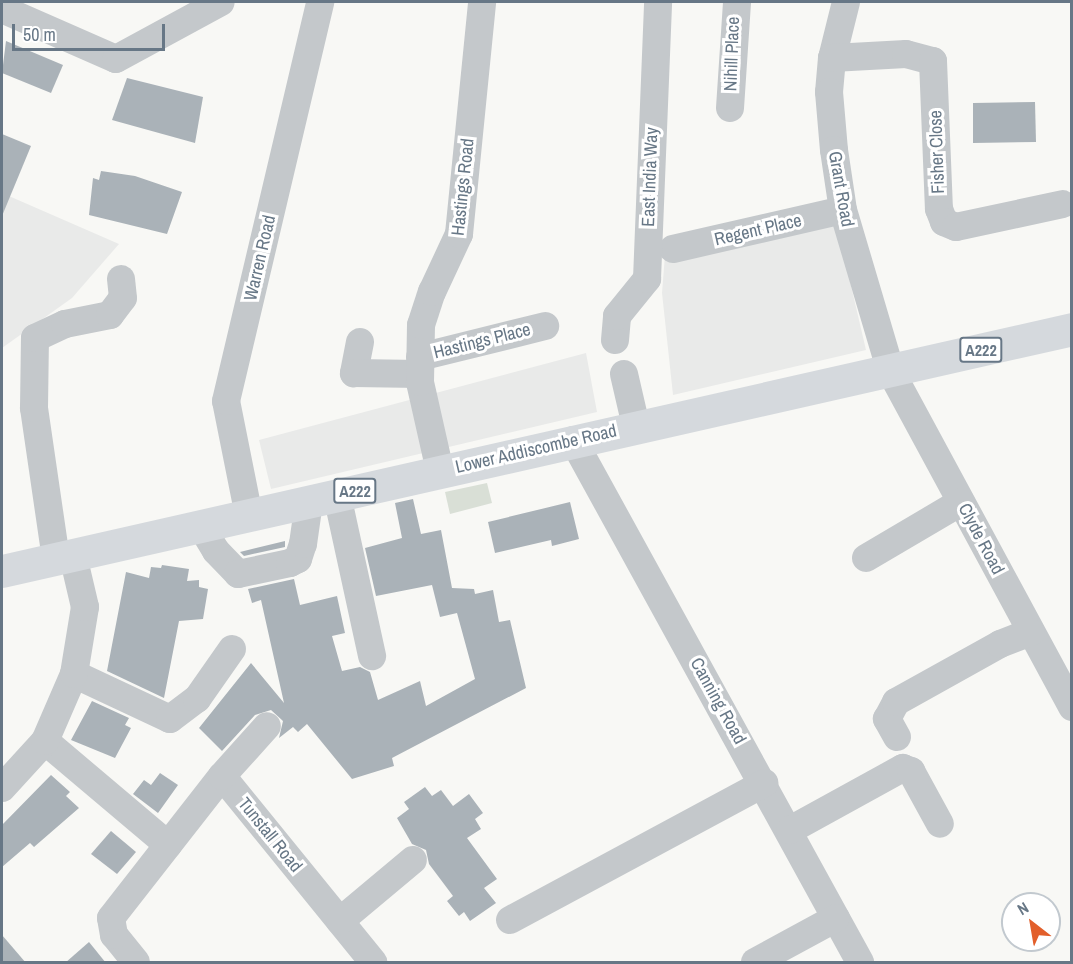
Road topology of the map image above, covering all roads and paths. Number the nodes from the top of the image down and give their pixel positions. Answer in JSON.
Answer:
{"nodes":[{"id":1,"x":221,"y":2,"type":"edge"},
{"id":2,"x":320,"y":2,"type":"edge"},
{"id":3,"x":482,"y":2,"type":"edge"},
{"id":4,"x":658,"y":2,"type":"edge"},
{"id":5,"x":737,"y":2,"type":"edge"},
{"id":6,"x":843,"y":2,"type":"edge"},
{"id":7,"x":2,"y":9,"type":"edge"},
{"id":8,"x":832,"y":58,"type":"junction"},
{"id":9,"x":730,"y":108,"type":"dead end"},
{"id":10,"x":1063,"y":204,"type":"dead end"},
{"id":11,"x":843,"y":210,"type":"junction"},
{"id":12,"x":673,"y":249,"type":"dead end"},
{"id":13,"x":122,"y":279,"type":"dead end"},
{"id":14,"x":545,"y":326,"type":"dead end"},
{"id":15,"x":1071,"y":329,"type":"edge"},
{"id":16,"x":615,"y":340,"type":"dead end"},
{"id":17,"x":360,"y":342,"type":"dead end"},
{"id":18,"x":420,"y":365,"type":"junction"},
{"id":19,"x":891,"y":372,"type":"junction"},
{"id":20,"x":624,"y":374,"type":"dead end"},
{"id":21,"x":636,"y":426,"type":"junction"},
{"id":22,"x":573,"y":440,"type":"junction"},
{"id":23,"x":440,"y":471,"type":"junction"},
{"id":24,"x":323,"y":498,"type":"junction"},
{"id":25,"x":961,"y":502,"type":"junction"},
{"id":26,"x":249,"y":516,"type":"junction"},
{"id":27,"x":201,"y":526,"type":"junction"},
{"id":28,"x":65,"y":557,"type":"junction"},
{"id":29,"x":866,"y":558,"type":"dead end"},
{"id":30,"x":2,"y":571,"type":"edge"},
{"id":31,"x":1031,"y":632,"type":"junction"},
{"id":32,"x":232,"y":649,"type":"dead end"},
{"id":33,"x":372,"y":656,"type":"dead end"},
{"id":34,"x":74,"y":674,"type":"junction"},
{"id":35,"x":1071,"y":707,"type":"edge"},
{"id":36,"x":267,"y":726,"type":"dead end"},
{"id":37,"x":897,"y":737,"type":"dead end"},
{"id":38,"x":45,"y":741,"type":"junction"},
{"id":39,"x":222,"y":776,"type":"junction"},
{"id":40,"x":764,"y":783,"type":"junction"},
{"id":41,"x":2,"y":788,"type":"edge"},
{"id":42,"x":940,"y":824,"type":"dead end"},
{"id":43,"x":790,"y":830,"type":"junction"},
{"id":44,"x":168,"y":845,"type":"junction"},
{"id":45,"x":413,"y":860,"type":"dead end"},
{"id":46,"x":836,"y":918,"type":"junction"},
{"id":47,"x":510,"y":920,"type":"dead end"},
{"id":48,"x":340,"y":921,"type":"junction"},
{"id":49,"x":136,"y":963,"type":"edge"},
{"id":50,"x":373,"y":963,"type":"edge"},
{"id":51,"x":755,"y":963,"type":"edge"},
{"id":52,"x":860,"y":963,"type":"edge"}],
"edges":[{"from":1,"to":7,"type":"street"},
{"from":2,"to":26,"type":"street","name":"Warren Road"},
{"from":3,"to":18,"type":"street","name":"Hastings Road"},
{"from":4,"to":16,"type":"street","name":"East India Way"},
{"from":5,"to":9,"type":"street","name":"Nihill Place"},
{"from":6,"to":8,"type":"street","name":"Grant Road"},
{"from":8,"to":10,"type":"street","name":"Fisher Close"},
{"from":8,"to":11,"type":"street","name":"Grant Road"},
{"from":11,"to":12,"type":"street","name":"Regent Place"},
{"from":11,"to":19,"type":"street","name":"Grant Road"},
{"from":13,"to":28,"type":"street"},
{"from":14,"to":18,"type":"street","name":"Hastings Place"},
{"from":15,"to":19,"type":"main road","name":"Lower Addiscombe Road","number":"A222"},
{"from":17,"to":18,"type":"street","name":"Hastings Place"},
{"from":18,"to":23,"type":"street","name":"Hastings Road"},
{"from":19,"to":21,"type":"main road","name":"Lower Addiscombe Road","number":"A222"},
{"from":19,"to":25,"type":"street","name":"Clyde Road"},
{"from":20,"to":21,"type":"street"},
{"from":21,"to":22,"type":"main road","name":"Lower Addiscombe Road","number":"A222"},
{"from":22,"to":23,"type":"main road","name":"Lower Addiscombe Road","number":"A222"},
{"from":22,"to":40,"type":"street","name":"Canning Road"},
{"from":23,"to":24,"type":"main road","name":"Lower Addiscombe Road","number":"A222"},
{"from":24,"to":26,"type":"main road","name":"Lower Addiscombe Road","number":"A222"},
{"from":24,"to":27,"type":"street"},
{"from":24,"to":33,"type":"street"},
{"from":25,"to":29,"type":"street"},
{"from":25,"to":31,"type":"street","name":"Clyde Road"},
{"from":26,"to":27,"type":"main road","name":"Lower Addiscombe Road","number":"A222"},
{"from":27,"to":28,"type":"main road","name":"Lower Addiscombe Road","number":"A222"},
{"from":28,"to":30,"type":"main road","name":"Lower Addiscombe Road","number":"A222"},
{"from":28,"to":34,"type":"street"},
{"from":31,"to":35,"type":"street","name":"Clyde Road"},
{"from":31,"to":37,"type":"street"},
{"from":32,"to":34,"type":"street"},
{"from":34,"to":38,"type":"street"},
{"from":36,"to":39,"type":"street"},
{"from":38,"to":41,"type":"street"},
{"from":38,"to":44,"type":"street"},
{"from":39,"to":44,"type":"street"},
{"from":39,"to":48,"type":"street","name":"Tunstall Road"},
{"from":40,"to":43,"type":"street","name":"Canning Road"},
{"from":40,"to":47,"type":"street"},
{"from":42,"to":43,"type":"street"},
{"from":43,"to":46,"type":"street","name":"Canning Road"},
{"from":44,"to":49,"type":"street"},
{"from":45,"to":48,"type":"street"},
{"from":46,"to":51,"type":"street"},
{"from":46,"to":52,"type":"street","name":"Canning Road"},
{"from":48,"to":50,"type":"street","name":"Tunstall Road"}]}
